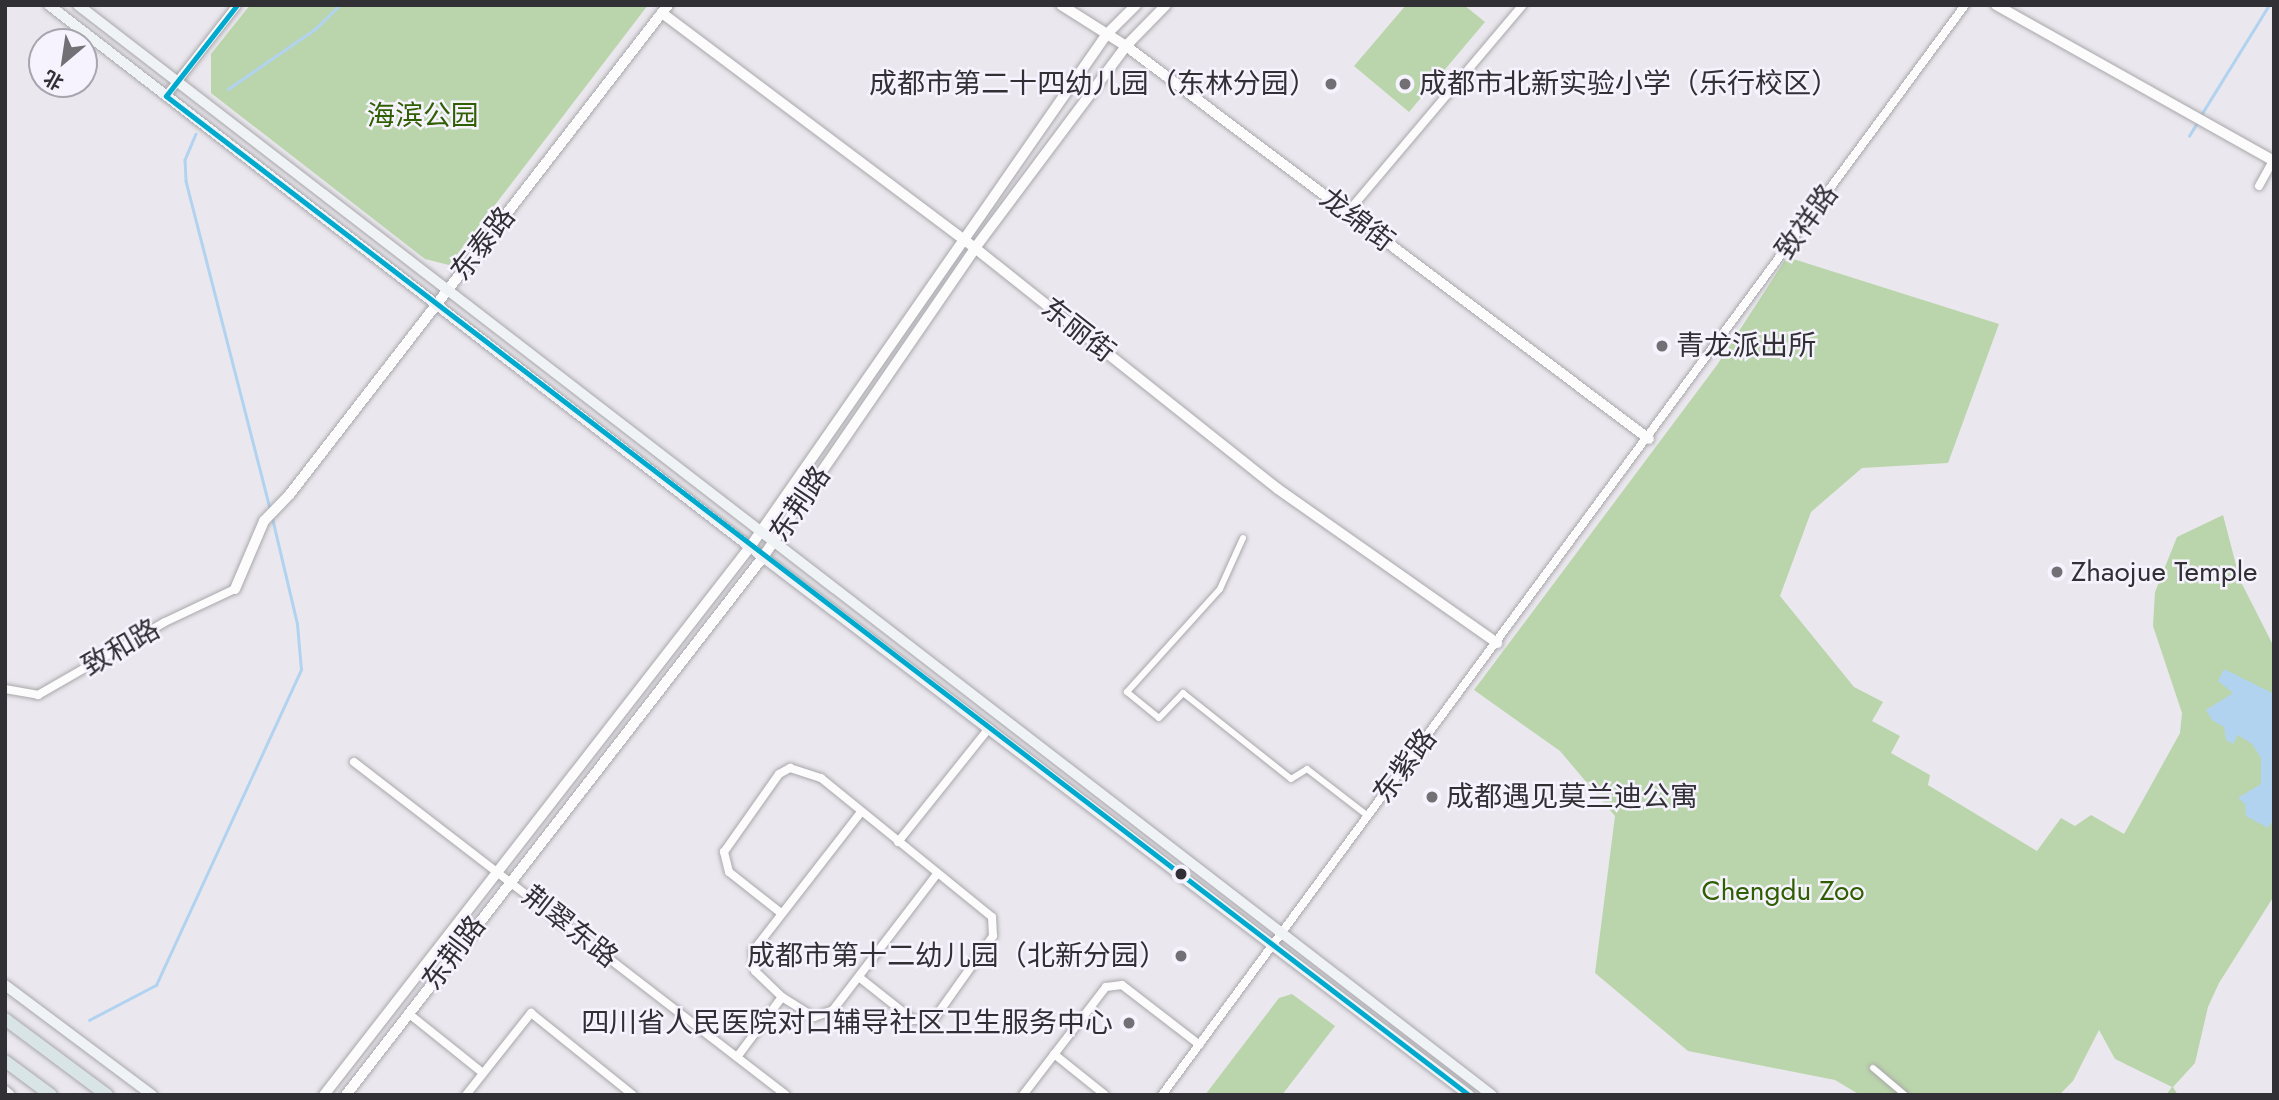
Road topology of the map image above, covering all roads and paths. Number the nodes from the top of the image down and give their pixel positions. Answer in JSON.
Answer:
{"nodes":[{"id":1,"x":50,"y":5,"type":"edge"},
{"id":2,"x":78,"y":5,"type":"edge"},
{"id":3,"x":237,"y":5,"type":"edge"},
{"id":4,"x":1061,"y":5,"type":"edge"},
{"id":5,"x":1136,"y":5,"type":"edge"},
{"id":6,"x":1166,"y":5,"type":"edge"},
{"id":7,"x":1523,"y":5,"type":"edge"},
{"id":8,"x":1965,"y":5,"type":"edge"},
{"id":9,"x":1996,"y":5,"type":"edge"},
{"id":10,"x":665,"y":9,"type":"edge"},
{"id":11,"x":1107,"y":34,"type":"junction"},
{"id":12,"x":1126,"y":46,"type":"junction"},
{"id":13,"x":178,"y":82,"type":"junction"},
{"id":14,"x":166,"y":96,"type":"junction"},
{"id":15,"x":2274,"y":160,"type":"edge"},
{"id":16,"x":2259,"y":186,"type":"dead end"},
{"id":17,"x":1347,"y":213,"type":"junction"},
{"id":18,"x":965,"y":241,"type":"junction"},
{"id":19,"x":975,"y":248,"type":"junction"},
{"id":20,"x":447,"y":290,"type":"junction"},
{"id":21,"x":438,"y":305,"type":"junction"},
{"id":22,"x":1649,"y":439,"type":"junction"},
{"id":23,"x":760,"y":531,"type":"junction"},
{"id":24,"x":1243,"y":538,"type":"dead end"},
{"id":25,"x":774,"y":542,"type":"junction"},
{"id":26,"x":750,"y":547,"type":"junction"},
{"id":27,"x":763,"y":558,"type":"junction"},
{"id":28,"x":235,"y":589,"type":"joint"},
{"id":29,"x":1497,"y":643,"type":"junction"},
{"id":30,"x":5,"y":688,"type":"edge"},
{"id":31,"x":989,"y":728,"type":"junction"},
{"id":32,"x":354,"y":762,"type":"dead end"},
{"id":33,"x":861,"y":812,"type":"junction"},
{"id":34,"x":1368,"y":816,"type":"junction"},
{"id":35,"x":898,"y":842,"type":"junction"},
{"id":36,"x":498,"y":872,"type":"junction"},
{"id":37,"x":937,"y":874,"type":"junction"},
{"id":38,"x":510,"y":880,"type":"junction"},
{"id":39,"x":781,"y":913,"type":"junction"},
{"id":40,"x":1282,"y":934,"type":"junction"},
{"id":41,"x":1275,"y":946,"type":"junction"},
{"id":42,"x":859,"y":977,"type":"junction"},
{"id":43,"x":5,"y":985,"type":"edge"},
{"id":44,"x":782,"y":997,"type":"junction"},
{"id":45,"x":408,"y":1013,"type":"junction"},
{"id":46,"x":5,"y":1019,"type":"edge"},
{"id":47,"x":1200,"y":1045,"type":"junction"},
{"id":48,"x":1054,"y":1054,"type":"junction"},
{"id":49,"x":737,"y":1057,"type":"junction"},
{"id":50,"x":5,"y":1061,"type":"edge"},
{"id":51,"x":1873,"y":1068,"type":"dead end"},
{"id":52,"x":483,"y":1073,"type":"junction"},
{"id":53,"x":5,"y":1091,"type":"edge"},
{"id":54,"x":10,"y":1095,"type":"edge"},
{"id":55,"x":51,"y":1095,"type":"edge"},
{"id":56,"x":107,"y":1095,"type":"edge"},
{"id":57,"x":152,"y":1095,"type":"edge"},
{"id":58,"x":324,"y":1095,"type":"edge"},
{"id":59,"x":346,"y":1095,"type":"edge"},
{"id":60,"x":466,"y":1095,"type":"edge"},
{"id":61,"x":633,"y":1095,"type":"edge"},
{"id":62,"x":786,"y":1095,"type":"edge"},
{"id":63,"x":1023,"y":1095,"type":"edge"},
{"id":64,"x":1105,"y":1095,"type":"edge"},
{"id":65,"x":1162,"y":1095,"type":"edge"},
{"id":66,"x":1469,"y":1095,"type":"edge"},
{"id":67,"x":1492,"y":1095,"type":"edge"},
{"id":68,"x":1905,"y":1095,"type":"edge"}],
"edges":[{"from":1,"to":14,"type":"main road"},
{"from":2,"to":13,"type":"main road"},
{"from":3,"to":13,"type":"street"},
{"from":4,"to":11,"type":"street","name":"龙绵街"},
{"from":5,"to":11,"type":"street","name":"东荆路"},
{"from":6,"to":12,"type":"street","name":"东荆路"},
{"from":7,"to":17,"type":"street"},
{"from":8,"to":22,"type":"street","name":"致祥路"},
{"from":9,"to":15,"type":"street"},
{"from":10,"to":18,"type":"street","name":"东丽街"},
{"from":10,"to":20,"type":"street","name":"东泰路"},
{"from":11,"to":12,"type":"street","name":"龙绵街"},
{"from":11,"to":18,"type":"street","name":"东荆路"},
{"from":12,"to":17,"type":"street","name":"龙绵街"},
{"from":12,"to":19,"type":"street","name":"东荆路"},
{"from":13,"to":14,"type":"street"},
{"from":13,"to":20,"type":"main road"},
{"from":14,"to":21,"type":"main road"},
{"from":15,"to":16,"type":"street"},
{"from":17,"to":22,"type":"street","name":"龙绵街"},
{"from":18,"to":19,"type":"street","name":"东丽街"},
{"from":18,"to":23,"type":"street","name":"东荆路"},
{"from":19,"to":25,"type":"street","name":"东荆路"},
{"from":19,"to":29,"type":"street","name":"东丽街"},
{"from":20,"to":21,"type":"street","name":"东泰路"},
{"from":20,"to":23,"type":"main road"},
{"from":21,"to":26,"type":"main road"},
{"from":21,"to":28,"type":"street","name":"东泰路"},
{"from":22,"to":29,"type":"street","name":"东紫路"},
{"from":23,"to":25,"type":"main road"},
{"from":23,"to":26,"type":"street","name":"东荆路"},
{"from":24,"to":34,"type":"street"},
{"from":25,"to":27,"type":"street","name":"东荆路"},
{"from":25,"to":40,"type":"main road"},
{"from":26,"to":27,"type":"main road"},
{"from":26,"to":36,"type":"street","name":"东荆路"},
{"from":27,"to":31,"type":"main road"},
{"from":27,"to":38,"type":"street","name":"东荆路"},
{"from":28,"to":30,"type":"street","name":"致和路"},
{"from":29,"to":34,"type":"street","name":"东紫路"},
{"from":31,"to":35,"type":"street"},
{"from":31,"to":41,"type":"main road"},
{"from":32,"to":36,"type":"street","name":"荆翠东路"},
{"from":33,"to":35,"type":"street"},
{"from":33,"to":39,"type":"street"},
{"from":33,"to":39,"type":"street"},
{"from":34,"to":40,"type":"street","name":"东紫路"},
{"from":35,"to":37,"type":"street"},
{"from":36,"to":38,"type":"street","name":"荆翠东路"},
{"from":36,"to":58,"type":"street","name":"东荆路"},
{"from":37,"to":42,"type":"street"},
{"from":37,"to":42,"type":"street"},
{"from":38,"to":45,"type":"street","name":"东荆路"},
{"from":38,"to":49,"type":"street","name":"荆翠东路"},
{"from":39,"to":44,"type":"street"},
{"from":40,"to":41,"type":"street","name":"东紫路"},
{"from":40,"to":67,"type":"main road"},
{"from":41,"to":47,"type":"street","name":"东紫路"},
{"from":41,"to":66,"type":"main road"},
{"from":42,"to":44,"type":"street"},
{"from":43,"to":57,"type":"main road"},
{"from":44,"to":49,"type":"street"},
{"from":45,"to":52,"type":"street"},
{"from":45,"to":59,"type":"street","name":"东荆路"},
{"from":46,"to":56,"type":"highway"},
{"from":47,"to":48,"type":"street"},
{"from":47,"to":65,"type":"street","name":"东紫路"},
{"from":48,"to":63,"type":"street"},
{"from":48,"to":64,"type":"street"},
{"from":49,"to":62,"type":"street","name":"荆翠东路"},
{"from":50,"to":55,"type":"highway"},
{"from":51,"to":68,"type":"street"},
{"from":52,"to":60,"type":"street"},
{"from":52,"to":61,"type":"street"},
{"from":53,"to":54,"type":"main road"}]}
